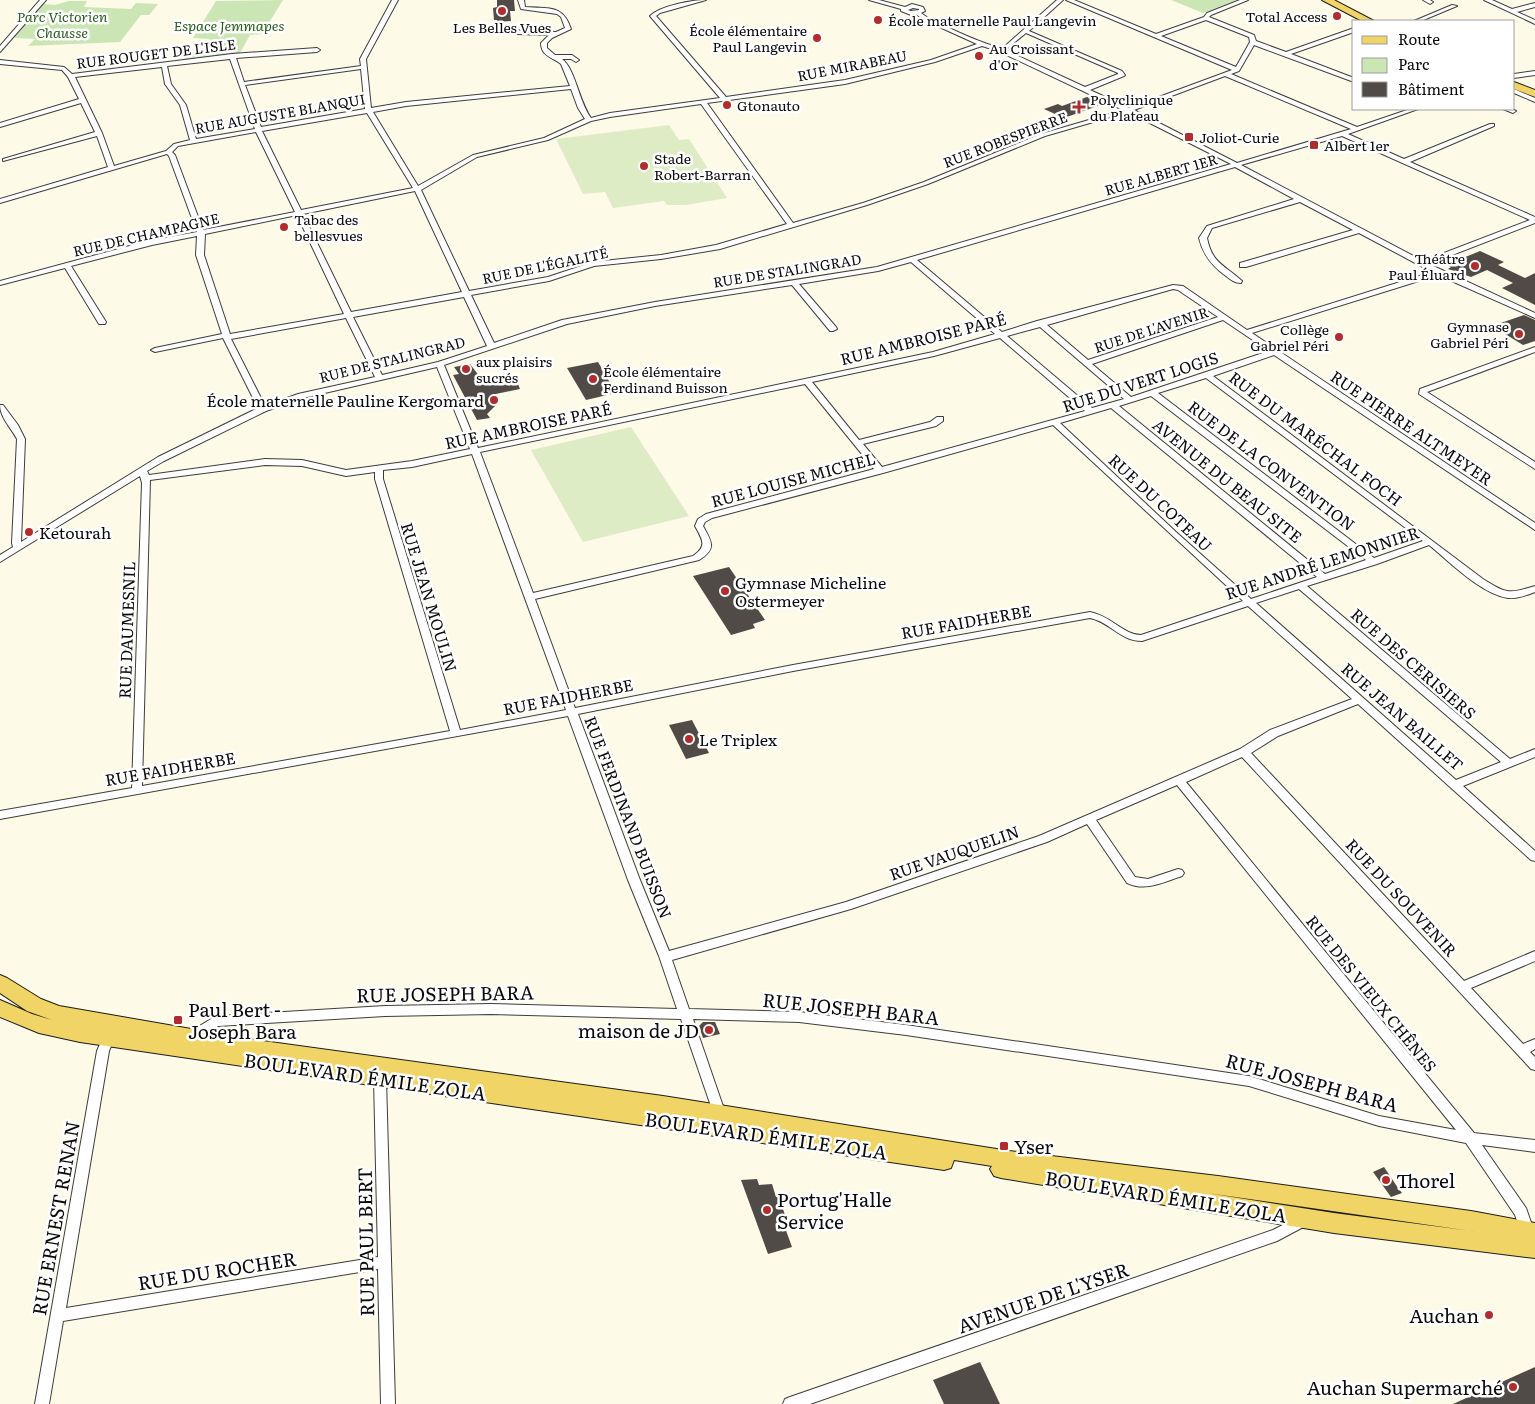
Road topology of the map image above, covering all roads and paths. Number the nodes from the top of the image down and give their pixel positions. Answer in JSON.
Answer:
{"nodes":[{"id":1,"x":43,"y":0,"type":"edge"},
{"id":2,"x":394,"y":0,"type":"edge"},
{"id":3,"x":521,"y":0,"type":"edge"},
{"id":4,"x":703,"y":0,"type":"edge"},
{"id":5,"x":872,"y":0,"type":"edge"},
{"id":6,"x":1060,"y":0,"type":"edge"},
{"id":7,"x":1069,"y":0,"type":"edge"},
{"id":8,"x":1245,"y":0,"type":"edge"},
{"id":9,"x":1487,"y":0,"type":"edge"},
{"id":10,"x":1332,"y":1,"type":"edge"},
{"id":11,"x":906,"y":5,"type":"edge"},
{"id":12,"x":1535,"y":5,"type":"edge"},
{"id":13,"x":1454,"y":6,"type":"dead end"},
{"id":14,"x":1513,"y":11,"type":"junction"},
{"id":15,"x":1206,"y":18,"type":"junction"},
{"id":16,"x":1367,"y":20,"type":"edge"},
{"id":17,"x":1419,"y":20,"type":"edge"},
{"id":18,"x":1535,"y":22,"type":"edge"},
{"id":19,"x":485,"y":26,"type":"dead end"},
{"id":20,"x":1025,"y":31,"type":"junction"},
{"id":21,"x":1352,"y":31,"type":"edge"},
{"id":22,"x":558,"y":34,"type":"junction"},
{"id":23,"x":1156,"y":36,"type":"junction"},
{"id":24,"x":1253,"y":42,"type":"junction"},
{"id":25,"x":982,"y":44,"type":"junction"},
{"id":26,"x":0,"y":50,"type":"edge"},
{"id":27,"x":317,"y":50,"type":"dead end"},
{"id":28,"x":1000,"y":50,"type":"junction"},
{"id":29,"x":1287,"y":54,"type":"junction"},
{"id":30,"x":232,"y":56,"type":"junction"},
{"id":31,"x":555,"y":58,"type":"junction"},
{"id":32,"x":576,"y":60,"type":"dead end"},
{"id":33,"x":0,"y":62,"type":"edge"},
{"id":34,"x":164,"y":64,"type":"junction"},
{"id":35,"x":363,"y":67,"type":"junction"},
{"id":36,"x":1237,"y":70,"type":"junction"},
{"id":37,"x":1535,"y":73,"type":"edge"},
{"id":38,"x":1226,"y":74,"type":"junction"},
{"id":39,"x":71,"y":76,"type":"junction"},
{"id":40,"x":1515,"y":76,"type":"edge"},
{"id":41,"x":1352,"y":79,"type":"edge"},
{"id":42,"x":241,"y":84,"type":"junction"},
{"id":43,"x":1515,"y":85,"type":"edge"},
{"id":44,"x":573,"y":87,"type":"junction"},
{"id":45,"x":1086,"y":89,"type":"junction"},
{"id":46,"x":1515,"y":91,"type":"edge"},
{"id":47,"x":1535,"y":94,"type":"edge"},
{"id":48,"x":724,"y":99,"type":"junction"},
{"id":49,"x":83,"y":100,"type":"junction"},
{"id":50,"x":1535,"y":100,"type":"edge"},
{"id":51,"x":702,"y":101,"type":"junction"},
{"id":52,"x":368,"y":109,"type":"junction"},
{"id":53,"x":1129,"y":110,"type":"junction"},
{"id":54,"x":1412,"y":110,"type":"edge"},
{"id":55,"x":589,"y":120,"type":"junction"},
{"id":56,"x":0,"y":125,"type":"edge"},
{"id":57,"x":1492,"y":125,"type":"dead end"},
{"id":58,"x":258,"y":129,"type":"junction"},
{"id":59,"x":1356,"y":129,"type":"junction"},
{"id":60,"x":99,"y":134,"type":"junction"},
{"id":61,"x":1342,"y":134,"type":"junction"},
{"id":62,"x":194,"y":141,"type":"junction"},
{"id":63,"x":168,"y":152,"type":"junction"},
{"id":64,"x":5,"y":160,"type":"dead end"},
{"id":65,"x":1403,"y":162,"type":"junction"},
{"id":66,"x":1235,"y":165,"type":"junction"},
{"id":67,"x":112,"y":168,"type":"junction"},
{"id":68,"x":417,"y":189,"type":"junction"},
{"id":69,"x":1300,"y":200,"type":"junction"},
{"id":70,"x":0,"y":201,"type":"edge"},
{"id":71,"x":865,"y":204,"type":"joint"},
{"id":72,"x":299,"y":214,"type":"junction"},
{"id":73,"x":1535,"y":220,"type":"edge"},
{"id":74,"x":791,"y":225,"type":"junction"},
{"id":75,"x":1359,"y":230,"type":"junction"},
{"id":76,"x":200,"y":234,"type":"junction"},
{"id":77,"x":913,"y":260,"type":"junction"},
{"id":78,"x":1423,"y":264,"type":"junction"},
{"id":79,"x":1243,"y":265,"type":"dead end"},
{"id":80,"x":66,"y":266,"type":"junction"},
{"id":81,"x":1439,"y":272,"type":"junction"},
{"id":82,"x":1238,"y":280,"type":"dead end"},
{"id":83,"x":0,"y":283,"type":"edge"},
{"id":84,"x":794,"y":283,"type":"junction"},
{"id":85,"x":1173,"y":287,"type":"joint"},
{"id":86,"x":466,"y":294,"type":"junction"},
{"id":87,"x":349,"y":315,"type":"junction"},
{"id":88,"x":1535,"y":316,"type":"edge"},
{"id":89,"x":1223,"y":318,"type":"junction"},
{"id":90,"x":102,"y":322,"type":"dead end"},
{"id":91,"x":1040,"y":323,"type":"junction"},
{"id":92,"x":833,"y":329,"type":"dead end"},
{"id":93,"x":1245,"y":333,"type":"junction"},
{"id":94,"x":1002,"y":334,"type":"junction"},
{"id":95,"x":227,"y":336,"type":"junction"},
{"id":96,"x":491,"y":346,"type":"junction"},
{"id":97,"x":1535,"y":349,"type":"edge"},
{"id":98,"x":155,"y":350,"type":"dead end"},
{"id":99,"x":1274,"y":352,"type":"junction"},
{"id":100,"x":1087,"y":363,"type":"junction"},
{"id":101,"x":440,"y":364,"type":"junction"},
{"id":102,"x":1208,"y":376,"type":"junction"},
{"id":103,"x":379,"y":377,"type":"junction"},
{"id":104,"x":808,"y":382,"type":"junction"},
{"id":105,"x":1152,"y":393,"type":"junction"},
{"id":106,"x":1130,"y":400,"type":"junction"},
{"id":107,"x":1113,"y":405,"type":"junction"},
{"id":108,"x":0,"y":407,"type":"edge"},
{"id":109,"x":263,"y":409,"type":"junction"},
{"id":110,"x":1091,"y":412,"type":"junction"},
{"id":111,"x":940,"y":419,"type":"dead end"},
{"id":112,"x":1055,"y":423,"type":"junction"},
{"id":113,"x":1015,"y":435,"type":"joint"},
{"id":114,"x":858,"y":443,"type":"junction"},
{"id":115,"x":475,"y":451,"type":"junction"},
{"id":116,"x":1535,"y":466,"type":"edge"},
{"id":117,"x":379,"y":470,"type":"junction"},
{"id":118,"x":880,"y":471,"type":"junction"},
{"id":119,"x":145,"y":475,"type":"junction"},
{"id":120,"x":1535,"y":527,"type":"edge"},
{"id":121,"x":1430,"y":542,"type":"junction"},
{"id":122,"x":18,"y":547,"type":"junction"},
{"id":123,"x":0,"y":560,"type":"edge"},
{"id":124,"x":1374,"y":562,"type":"junction"},
{"id":125,"x":1324,"y":578,"type":"junction"},
{"id":126,"x":1301,"y":586,"type":"junction"},
{"id":127,"x":1535,"y":589,"type":"edge"},
{"id":128,"x":530,"y":597,"type":"junction"},
{"id":129,"x":1248,"y":602,"type":"junction"},
{"id":130,"x":1135,"y":639,"type":"joint"},
{"id":131,"x":1360,"y":700,"type":"junction"},
{"id":132,"x":573,"y":712,"type":"junction"},
{"id":133,"x":456,"y":734,"type":"junction"},
{"id":134,"x":1244,"y":752,"type":"junction"},
{"id":135,"x":1535,"y":753,"type":"edge"},
{"id":136,"x":1508,"y":763,"type":"junction"},
{"id":137,"x":1180,"y":782,"type":"junction"},
{"id":138,"x":1456,"y":784,"type":"junction"},
{"id":139,"x":137,"y":791,"type":"junction"},
{"id":140,"x":0,"y":815,"type":"edge"},
{"id":141,"x":1090,"y":820,"type":"junction"},
{"id":142,"x":1535,"y":856,"type":"edge"},
{"id":143,"x":1178,"y":873,"type":"dead end"},
{"id":144,"x":1535,"y":956,"type":"edge"},
{"id":145,"x":665,"y":957,"type":"junction"},
{"id":146,"x":1463,"y":986,"type":"junction"},
{"id":147,"x":4,"y":990,"type":"edge"},
{"id":148,"x":0,"y":1008,"type":"edge"},
{"id":149,"x":686,"y":1015,"type":"junction"},
{"id":150,"x":111,"y":1032,"type":"junction"},
{"id":151,"x":194,"y":1037,"type":"junction"},
{"id":152,"x":1535,"y":1044,"type":"edge"},
{"id":153,"x":165,"y":1047,"type":"junction"},
{"id":154,"x":1522,"y":1050,"type":"junction"},
{"id":155,"x":1535,"y":1065,"type":"edge"},
{"id":156,"x":380,"y":1079,"type":"junction"},
{"id":157,"x":720,"y":1115,"type":"junction"},
{"id":158,"x":1470,"y":1138,"type":"junction"},
{"id":159,"x":1535,"y":1146,"type":"edge"},
{"id":160,"x":1287,"y":1195,"type":"junction"},
{"id":161,"x":1373,"y":1208,"type":"junction"},
{"id":162,"x":1305,"y":1219,"type":"junction"},
{"id":163,"x":1532,"y":1237,"type":"edge"},
{"id":164,"x":384,"y":1262,"type":"junction"},
{"id":165,"x":56,"y":1316,"type":"junction"},
{"id":166,"x":42,"y":1404,"type":"edge"},
{"id":167,"x":388,"y":1404,"type":"edge"},
{"id":168,"x":790,"y":1404,"type":"edge"}],
"edges":[{"from":1,"to":26,"type":"street"},
{"from":2,"to":35,"type":"street"},
{"from":3,"to":22,"type":"street"},
{"from":4,"to":48,"type":"street"},
{"from":5,"to":11,"type":"street"},
{"from":6,"to":20,"type":"street"},
{"from":7,"to":23,"type":"street"},
{"from":8,"to":15,"type":"street"},
{"from":9,"to":14,"type":"street"},
{"from":10,"to":16,"type":"main road"},
{"from":11,"to":25,"type":"street"},
{"from":12,"to":14,"type":"street"},
{"from":13,"to":17,"type":"street"},
{"from":14,"to":18,"type":"street"},
{"from":15,"to":23,"type":"street"},
{"from":15,"to":24,"type":"street"},
{"from":19,"to":22,"type":"street"},
{"from":20,"to":28,"type":"street"},
{"from":20,"to":45,"type":"street"},
{"from":21,"to":29,"type":"street"},
{"from":22,"to":31,"type":"street"},
{"from":23,"to":36,"type":"street"},
{"from":24,"to":29,"type":"street"},
{"from":24,"to":36,"type":"street"},
{"from":25,"to":28,"type":"street"},
{"from":25,"to":48,"type":"street","name":"RUE MIRABEAU"},
{"from":27,"to":30,"type":"street","name":"RUE ROUGET DE L'ISLE"},
{"from":28,"to":45,"type":"street"},
{"from":29,"to":41,"type":"street"},
{"from":30,"to":34,"type":"street","name":"RUE ROUGET DE L'ISLE"},
{"from":30,"to":42,"type":"street"},
{"from":31,"to":32,"type":"street"},
{"from":31,"to":44,"type":"street"},
{"from":33,"to":39,"type":"street","name":"RUE ROUGET DE L'ISLE"},
{"from":34,"to":39,"type":"street","name":"RUE ROUGET DE L'ISLE"},
{"from":34,"to":62,"type":"street"},
{"from":35,"to":42,"type":"street"},
{"from":35,"to":52,"type":"street"},
{"from":36,"to":38,"type":"street","name":"RUE ROBESPIERRE"},
{"from":37,"to":40,"type":"street"},
{"from":38,"to":53,"type":"street","name":"RUE ROBESPIERRE"},
{"from":38,"to":59,"type":"street"},
{"from":39,"to":49,"type":"street"},
{"from":42,"to":58,"type":"street"},
{"from":43,"to":47,"type":"main road"},
{"from":44,"to":52,"type":"street","name":"RUE AUGUSTE BLANQUI"},
{"from":44,"to":55,"type":"street"},
{"from":45,"to":53,"type":"street"},
{"from":46,"to":50,"type":"street"},
{"from":48,"to":51,"type":"street","name":"RUE MIRABEAU"},
{"from":49,"to":56,"type":"street"},
{"from":49,"to":60,"type":"street"},
{"from":51,"to":55,"type":"street","name":"RUE MIRABEAU"},
{"from":51,"to":74,"type":"street"},
{"from":52,"to":58,"type":"street","name":"RUE AUGUSTE BLANQUI"},
{"from":52,"to":68,"type":"street"},
{"from":53,"to":66,"type":"street"},
{"from":53,"to":71,"type":"street","name":"RUE ROBESPIERRE"},
{"from":54,"to":59,"type":"street","name":"RUE ALBERT 1ER"},
{"from":55,"to":68,"type":"street","name":"RUE DE CHAMPAGNE"},
{"from":57,"to":65,"type":"street"},
{"from":58,"to":62,"type":"street","name":"RUE AUGUSTE BLANQUI"},
{"from":58,"to":72,"type":"street"},
{"from":59,"to":61,"type":"street","name":"RUE ALBERT 1ER"},
{"from":60,"to":64,"type":"street"},
{"from":60,"to":67,"type":"street"},
{"from":61,"to":65,"type":"street"},
{"from":61,"to":66,"type":"street","name":"RUE ALBERT 1ER"},
{"from":62,"to":63,"type":"street","name":"RUE AUGUSTE BLANQUI"},
{"from":63,"to":67,"type":"street","name":"RUE AUGUSTE BLANQUI"},
{"from":63,"to":76,"type":"street"},
{"from":65,"to":73,"type":"street"},
{"from":66,"to":69,"type":"street"},
{"from":66,"to":77,"type":"street","name":"RUE ALBERT 1ER"},
{"from":67,"to":70,"type":"street","name":"RUE AUGUSTE BLANQUI"},
{"from":68,"to":72,"type":"street","name":"RUE DE CHAMPAGNE"},
{"from":68,"to":86,"type":"street"},
{"from":69,"to":75,"type":"street"},
{"from":69,"to":82,"type":"street"},
{"from":71,"to":74,"type":"street","name":"RUE DE L'ÉGALITÉ"},
{"from":72,"to":76,"type":"street","name":"RUE DE CHAMPAGNE"},
{"from":72,"to":87,"type":"street"},
{"from":73,"to":78,"type":"street"},
{"from":74,"to":86,"type":"street","name":"RUE DE L'ÉGALITÉ"},
{"from":75,"to":78,"type":"street"},
{"from":75,"to":79,"type":"street"},
{"from":76,"to":80,"type":"street","name":"RUE DE CHAMPAGNE"},
{"from":76,"to":95,"type":"street"},
{"from":77,"to":84,"type":"street","name":"RUE DE STALINGRAD"},
{"from":77,"to":94,"type":"street"},
{"from":78,"to":81,"type":"street"},
{"from":80,"to":83,"type":"street","name":"RUE DE CHAMPAGNE"},
{"from":80,"to":90,"type":"street"},
{"from":81,"to":88,"type":"street"},
{"from":81,"to":93,"type":"street"},
{"from":84,"to":92,"type":"street"},
{"from":84,"to":96,"type":"street","name":"RUE DE STALINGRAD"},
{"from":85,"to":89,"type":"street","name":"RUE PIERRE ALTMEYER"},
{"from":85,"to":91,"type":"street","name":"RUE AMBROISE PARÉ"},
{"from":86,"to":87,"type":"street","name":"RUE DE L'ÉGALITÉ"},
{"from":86,"to":96,"type":"street"},
{"from":87,"to":95,"type":"street","name":"RUE DE L'ÉGALITÉ"},
{"from":87,"to":103,"type":"street"},
{"from":89,"to":93,"type":"street","name":"RUE PIERRE ALTMEYER"},
{"from":89,"to":100,"type":"street","name":"RUE DE L'AVENIR"},
{"from":91,"to":94,"type":"street","name":"RUE AMBROISE PARÉ"},
{"from":91,"to":100,"type":"street"},
{"from":93,"to":99,"type":"street","name":"RUE PIERRE ALTMEYER"},
{"from":94,"to":104,"type":"street","name":"RUE AMBROISE PARÉ"},
{"from":94,"to":110,"type":"street"},
{"from":95,"to":98,"type":"street","name":"RUE DE L'ÉGALITÉ"},
{"from":95,"to":109,"type":"street"},
{"from":96,"to":101,"type":"street","name":"RUE DE STALINGRAD"},
{"from":97,"to":116,"type":"street"},
{"from":99,"to":102,"type":"street","name":"RUE DU VERT LOGIS"},
{"from":99,"to":120,"type":"street","name":"RUE PIERRE ALTMEYER"},
{"from":100,"to":106,"type":"street"},
{"from":101,"to":103,"type":"street","name":"RUE DE STALINGRAD"},
{"from":101,"to":115,"type":"street","name":"RUE FERDINAND BUISSON"},
{"from":102,"to":105,"type":"street","name":"RUE DU VERT LOGIS"},
{"from":102,"to":121,"type":"street","name":"RUE DU MARÉCHAL FOCH"},
{"from":103,"to":109,"type":"street","name":"RUE DE STALINGRAD"},
{"from":104,"to":114,"type":"street"},
{"from":104,"to":115,"type":"street","name":"RUE AMBROISE PARÉ"},
{"from":105,"to":106,"type":"street","name":"RUE DU VERT LOGIS"},
{"from":105,"to":124,"type":"street","name":"RUE DE LA CONVENTION"},
{"from":106,"to":107,"type":"street","name":"RUE DU VERT LOGIS"},
{"from":107,"to":110,"type":"street","name":"RUE DU VERT LOGIS"},
{"from":107,"to":125,"type":"street","name":"AVENUE DU BEAU SITE"},
{"from":108,"to":122,"type":"street"},
{"from":109,"to":119,"type":"street","name":"RUE DE STALINGRAD"},
{"from":110,"to":112,"type":"street","name":"RUE DU VERT LOGIS"},
{"from":111,"to":114,"type":"street"},
{"from":112,"to":113,"type":"street","name":"RUE DU VERT LOGIS"},
{"from":112,"to":129,"type":"street","name":"RUE DU COTEAU"},
{"from":113,"to":118,"type":"street","name":"RUE LOUISE MICHEL"},
{"from":114,"to":118,"type":"street"},
{"from":115,"to":117,"type":"street","name":"RUE AMBROISE PARÉ"},
{"from":115,"to":128,"type":"street","name":"RUE FERDINAND BUISSON"},
{"from":117,"to":119,"type":"street","name":"RUE AMBROISE PARÉ"},
{"from":117,"to":133,"type":"street","name":"RUE JEAN MOULIN"},
{"from":118,"to":128,"type":"street","name":"RUE LOUISE MICHEL"},
{"from":119,"to":122,"type":"street","name":"RUE DE STALINGRAD"},
{"from":119,"to":139,"type":"street","name":"RUE DAUMESNIL"},
{"from":121,"to":124,"type":"street","name":"RUE ANDRÉ LEMONNIER"},
{"from":121,"to":127,"type":"street","name":"RUE ANDRÉ LEMONNIER"},
{"from":122,"to":123,"type":"street","name":"RUE DE STALINGRAD"},
{"from":124,"to":125,"type":"street","name":"RUE ANDRÉ LEMONNIER"},
{"from":125,"to":126,"type":"street","name":"RUE ANDRÉ LEMONNIER"},
{"from":126,"to":129,"type":"street","name":"RUE ANDRÉ LEMONNIER"},
{"from":126,"to":136,"type":"street","name":"RUE DES CERISIERS"},
{"from":128,"to":132,"type":"street","name":"RUE FERDINAND BUISSON"},
{"from":129,"to":130,"type":"street","name":"RUE ANDRÉ LEMONNIER"},
{"from":129,"to":131,"type":"street","name":"RUE JEAN BAILLET"},
{"from":130,"to":132,"type":"street","name":"RUE FAIDHERBE"},
{"from":131,"to":134,"type":"street","name":"RUE VAUQUELIN"},
{"from":131,"to":138,"type":"street","name":"RUE JEAN BAILLET"},
{"from":132,"to":133,"type":"street","name":"RUE FAIDHERBE"},
{"from":132,"to":145,"type":"street","name":"RUE FERDINAND BUISSON"},
{"from":133,"to":139,"type":"street","name":"RUE FAIDHERBE"},
{"from":134,"to":137,"type":"street","name":"RUE VAUQUELIN"},
{"from":134,"to":146,"type":"street","name":"RUE DU SOUVENIR"},
{"from":135,"to":136,"type":"street"},
{"from":136,"to":138,"type":"street"},
{"from":137,"to":141,"type":"street","name":"RUE VAUQUELIN"},
{"from":137,"to":158,"type":"street","name":"RUE DES VIEUX CHÊNES"},
{"from":138,"to":142,"type":"street","name":"RUE JEAN BAILLET"},
{"from":139,"to":140,"type":"street","name":"RUE FAIDHERBE"},
{"from":141,"to":143,"type":"street"},
{"from":141,"to":145,"type":"street","name":"RUE VAUQUELIN"},
{"from":144,"to":146,"type":"street"},
{"from":145,"to":149,"type":"street","name":"RUE FERDINAND BUISSON"},
{"from":146,"to":154,"type":"street","name":"RUE DU SOUVENIR"},
{"from":147,"to":150,"type":"main road","name":"BOULEVARD ÉMILE ZOLA"},
{"from":148,"to":150,"type":"main road","name":"BOULEVARD ÉMILE ZOLA"},
{"from":149,"to":151,"type":"street","name":"RUE JOSEPH BARA"},
{"from":149,"to":157,"type":"street","name":"RUE FERDINAND BUISSON"},
{"from":149,"to":158,"type":"street","name":"RUE JOSEPH BARA"},
{"from":150,"to":151,"type":"main road","name":"BOULEVARD ÉMILE ZOLA"},
{"from":150,"to":153,"type":"main road","name":"BOULEVARD ÉMILE ZOLA"},
{"from":150,"to":165,"type":"street","name":"RUE ERNEST RENAN"},
{"from":151,"to":153,"type":"street","name":"RUE JOSEPH BARA"},
{"from":151,"to":157,"type":"main road","name":"BOULEVARD ÉMILE ZOLA"},
{"from":152,"to":154,"type":"street"},
{"from":153,"to":156,"type":"main road","name":"BOULEVARD ÉMILE ZOLA"},
{"from":154,"to":155,"type":"street","name":"RUE DU SOUVENIR"},
{"from":156,"to":162,"type":"main road","name":"BOULEVARD ÉMILE ZOLA"},
{"from":156,"to":164,"type":"street","name":"RUE PAUL BERT"},
{"from":157,"to":160,"type":"main road","name":"BOULEVARD ÉMILE ZOLA"},
{"from":158,"to":159,"type":"street","name":"RUE JOSEPH BARA"},
{"from":158,"to":163,"type":"street","name":"RUE DES VIEUX CHÊNES"},
{"from":160,"to":161,"type":"main road","name":"BOULEVARD ÉMILE ZOLA"},
{"from":160,"to":162,"type":"street"},
{"from":161,"to":162,"type":"street"},
{"from":161,"to":163,"type":"main road","name":"BOULEVARD ÉMILE ZOLA"},
{"from":162,"to":163,"type":"main road","name":"BOULEVARD ÉMILE ZOLA"},
{"from":162,"to":168,"type":"street","name":"AVENUE DE L'YSER"},
{"from":164,"to":165,"type":"street","name":"RUE DU ROCHER"},
{"from":164,"to":167,"type":"street","name":"RUE PAUL BERT"},
{"from":165,"to":166,"type":"street","name":"RUE ERNEST RENAN"}]}
